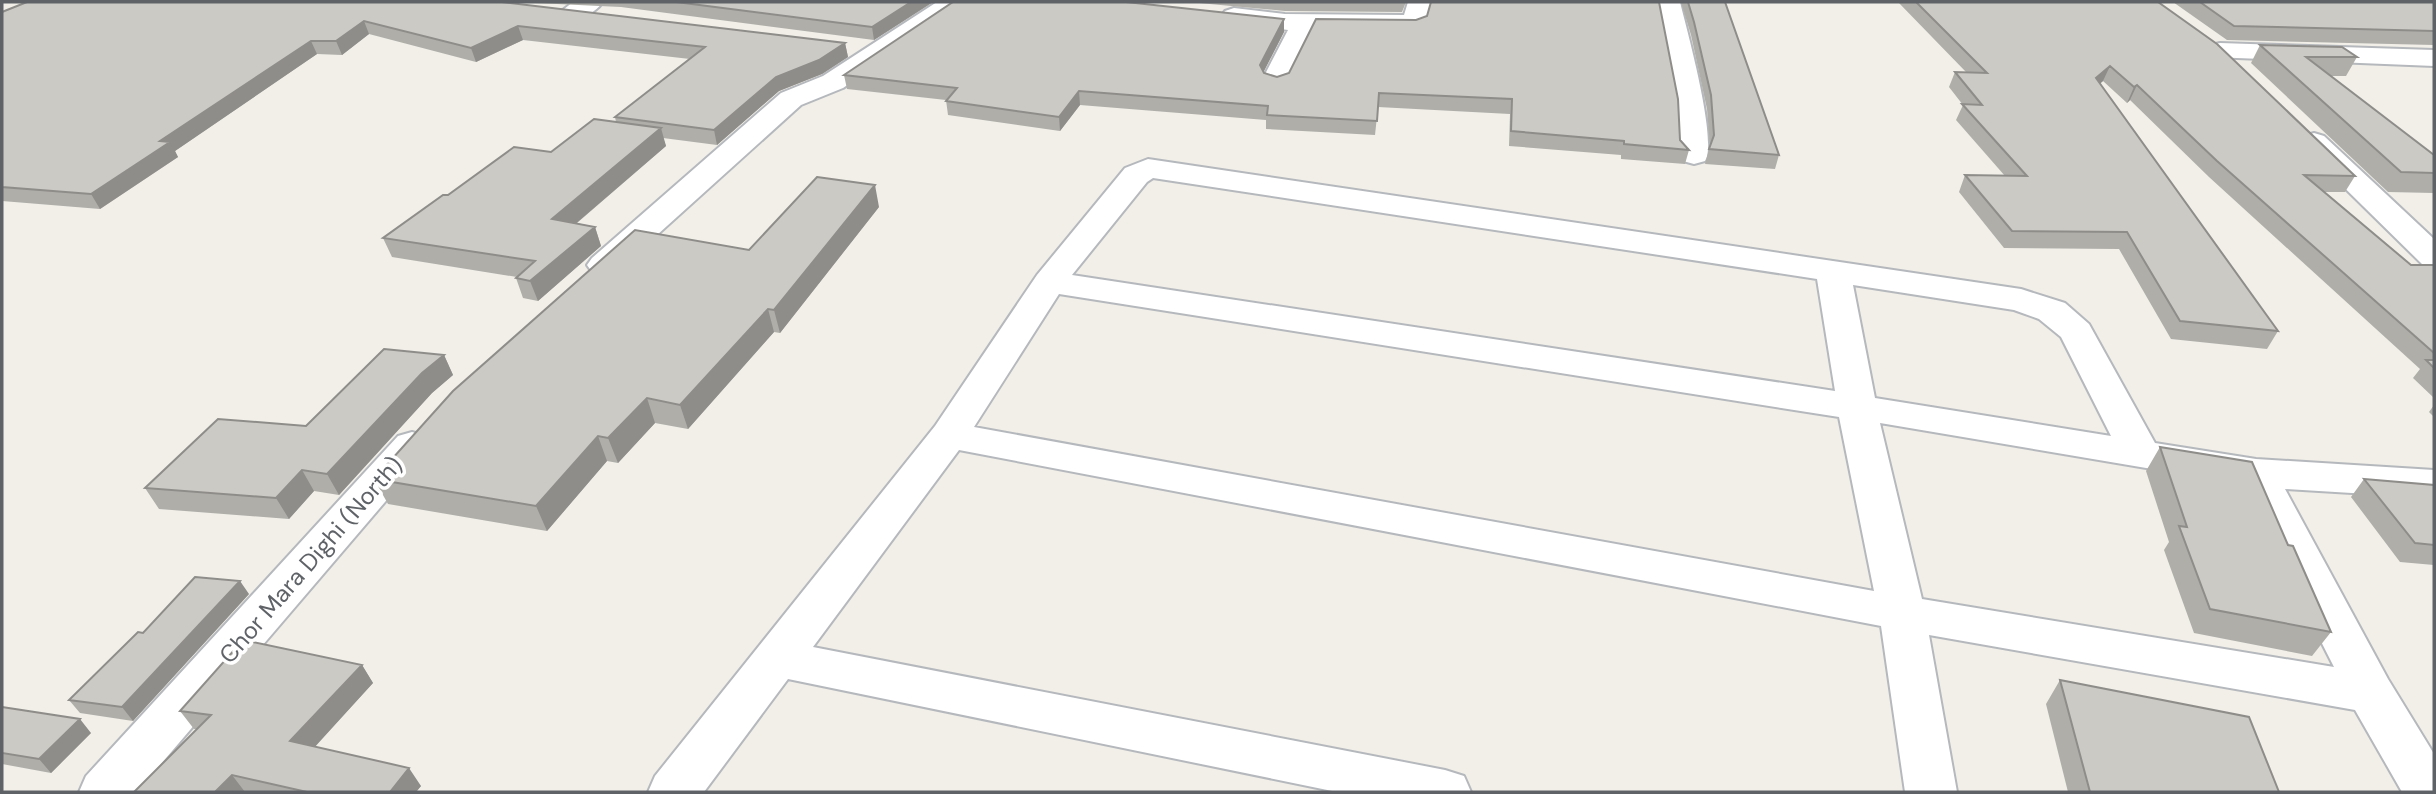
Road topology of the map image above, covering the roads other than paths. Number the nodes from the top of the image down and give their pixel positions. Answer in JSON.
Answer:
{"nodes":[{"id":1,"x":944,"y":2,"type":"edge"},
{"id":2,"x":1420,"y":2,"type":"edge"},
{"id":3,"x":1668,"y":2,"type":"edge"},
{"id":4,"x":581,"y":7,"type":"edge"},
{"id":5,"x":545,"y":9,"type":"edge"},
{"id":6,"x":1217,"y":15,"type":"edge"},
{"id":7,"x":612,"y":17,"type":"edge"},
{"id":8,"x":1305,"y":22,"type":"junction"},
{"id":9,"x":839,"y":45,"type":"edge"},
{"id":10,"x":879,"y":51,"type":"junction"},
{"id":11,"x":2434,"y":58,"type":"edge"},
{"id":12,"x":2249,"y":79,"type":"edge"},
{"id":13,"x":1276,"y":80,"type":"edge"},
{"id":14,"x":2298,"y":126,"type":"edge"},
{"id":15,"x":1694,"y":155,"type":"dead end"},
{"id":16,"x":2434,"y":257,"type":"edge"},
{"id":17,"x":1833,"y":271,"type":"junction"},
{"id":18,"x":1049,"y":282,"type":"junction"},
{"id":19,"x":583,"y":284,"type":"edge"},
{"id":20,"x":1857,"y":407,"type":"junction"},
{"id":21,"x":430,"y":424,"type":"edge"},
{"id":22,"x":950,"y":435,"type":"junction"},
{"id":23,"x":2141,"y":454,"type":"junction"},
{"id":24,"x":2256,"y":473,"type":"junction"},
{"id":25,"x":2434,"y":484,"type":"edge"},
{"id":26,"x":1902,"y":613,"type":"junction"},
{"id":27,"x":776,"y":658,"type":"junction"},
{"id":28,"x":2371,"y":693,"type":"junction"},
{"id":29,"x":105,"y":792,"type":"edge"},
{"id":30,"x":674,"y":792,"type":"edge"},
{"id":31,"x":1445,"y":792,"type":"edge"},
{"id":32,"x":1931,"y":792,"type":"edge"},
{"id":33,"x":2429,"y":792,"type":"edge"}],
"edges":[{"from":1,"to":10,"type":"street"},
{"from":2,"to":8,"type":"street"},
{"from":3,"to":15,"type":"street"},
{"from":4,"to":5,"type":"street"},
{"from":4,"to":7,"type":"street"},
{"from":6,"to":8,"type":"street"},
{"from":8,"to":13,"type":"street"},
{"from":9,"to":10,"type":"street"},
{"from":10,"to":19,"type":"street"},
{"from":11,"to":12,"type":"street"},
{"from":14,"to":16,"type":"street"},
{"from":17,"to":18,"type":"street"},
{"from":17,"to":20,"type":"street"},
{"from":17,"to":23,"type":"street"},
{"from":18,"to":20,"type":"street"},
{"from":18,"to":22,"type":"street"},
{"from":20,"to":23,"type":"street"},
{"from":20,"to":26,"type":"street"},
{"from":21,"to":29,"type":"street","name":"Chor Mara Dighi (North)"},
{"from":22,"to":26,"type":"street"},
{"from":22,"to":27,"type":"street"},
{"from":23,"to":24,"type":"street"},
{"from":24,"to":25,"type":"street"},
{"from":24,"to":28,"type":"street"},
{"from":26,"to":28,"type":"street"},
{"from":26,"to":32,"type":"street"},
{"from":27,"to":30,"type":"street"},
{"from":27,"to":31,"type":"street"},
{"from":28,"to":33,"type":"street"}]}
